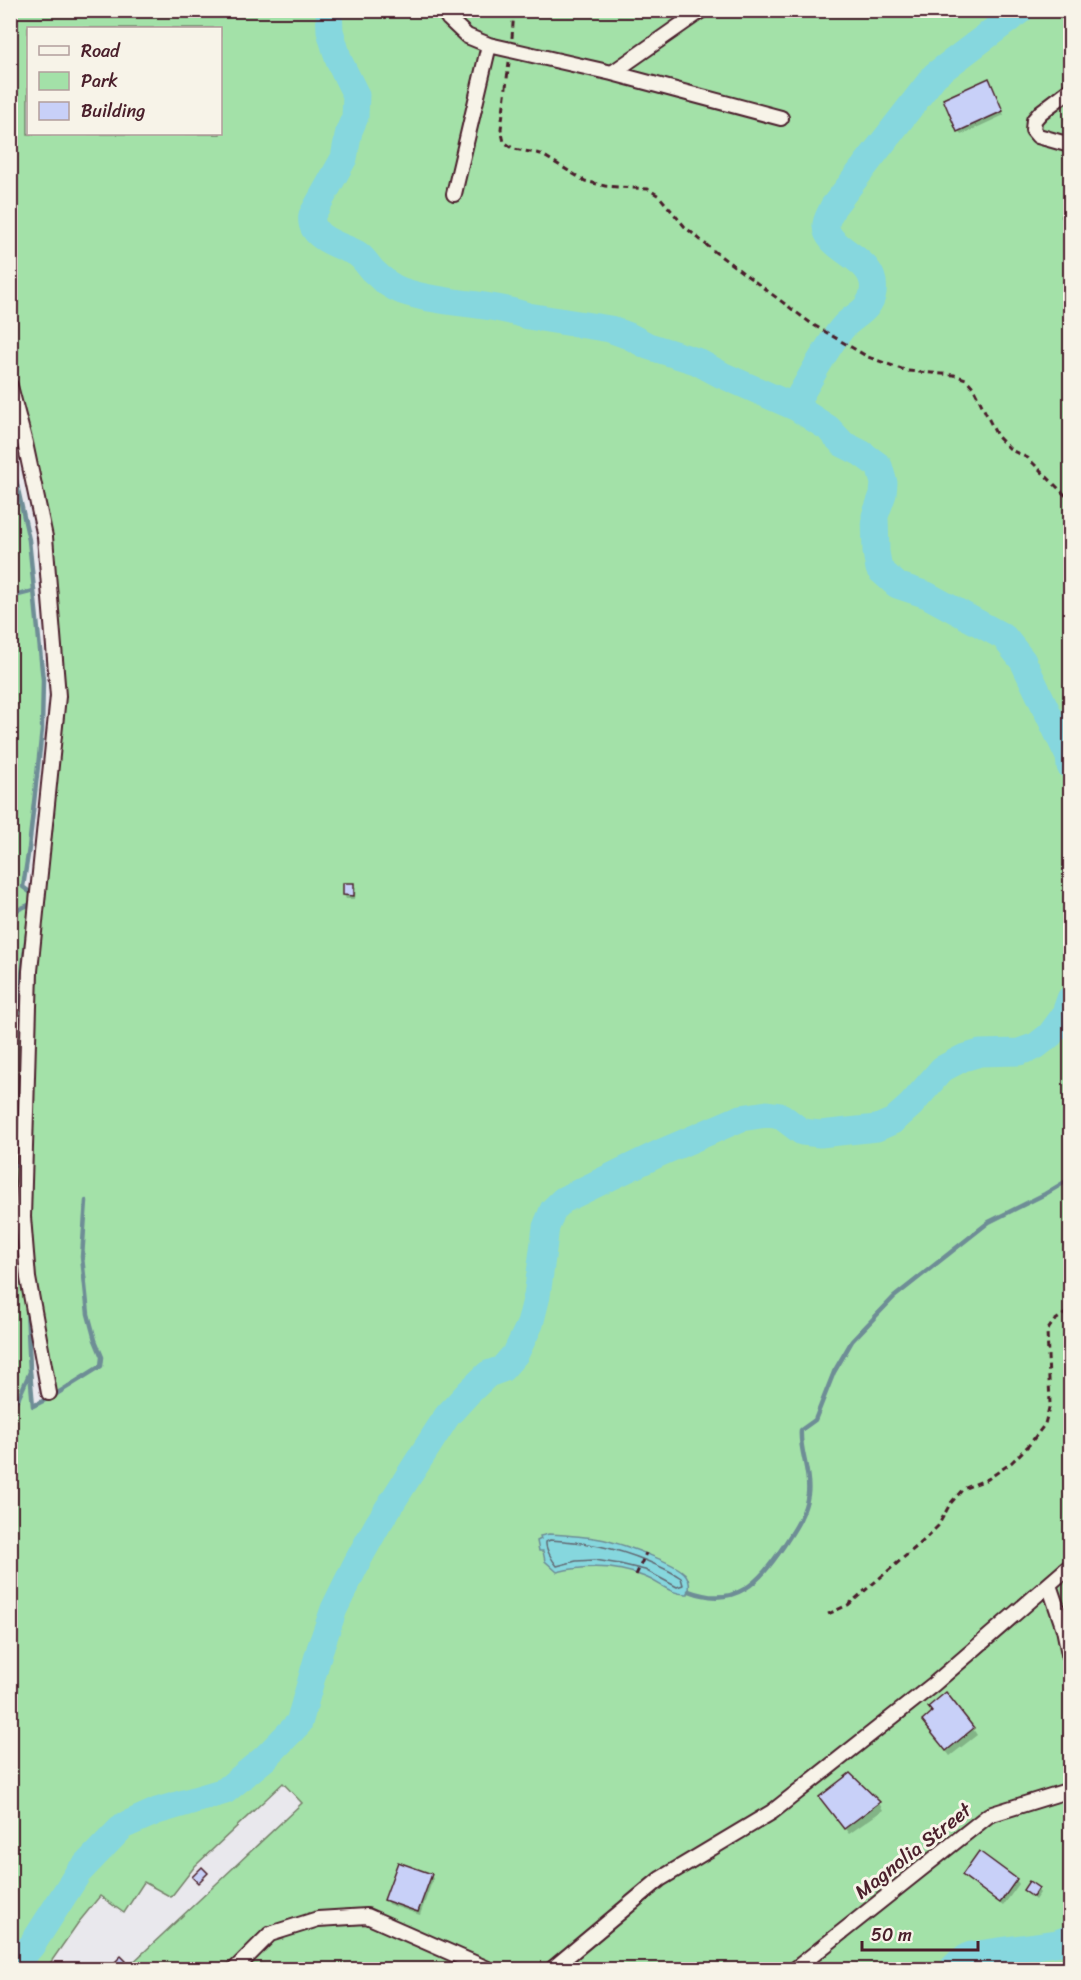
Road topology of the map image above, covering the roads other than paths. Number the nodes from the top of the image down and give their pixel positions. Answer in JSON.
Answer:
{"nodes":[{"id":1,"x":443,"y":10,"type":"edge"},
{"id":2,"x":702,"y":10,"type":"edge"},
{"id":3,"x":489,"y":45,"type":"junction"},
{"id":4,"x":612,"y":73,"type":"junction"},
{"id":5,"x":1071,"y":90,"type":"edge"},
{"id":6,"x":781,"y":118,"type":"dead end"},
{"id":7,"x":1071,"y":145,"type":"edge"},
{"id":8,"x":454,"y":194,"type":"dead end"},
{"id":9,"x":10,"y":386,"type":"edge"},
{"id":10,"x":49,"y":1393,"type":"dead end"},
{"id":11,"x":1071,"y":1566,"type":"edge"},
{"id":12,"x":1049,"y":1585,"type":"junction"},
{"id":13,"x":1071,"y":1659,"type":"edge"},
{"id":14,"x":1071,"y":1790,"type":"edge"},
{"id":15,"x":234,"y":1970,"type":"edge"},
{"id":16,"x":490,"y":1970,"type":"edge"},
{"id":17,"x":551,"y":1970,"type":"edge"},
{"id":18,"x":794,"y":1970,"type":"edge"}],
"edges":[{"from":1,"to":3,"type":"street"},
{"from":2,"to":4,"type":"street"},
{"from":3,"to":4,"type":"street"},
{"from":3,"to":8,"type":"street"},
{"from":4,"to":6,"type":"street"},
{"from":5,"to":7,"type":"street"},
{"from":9,"to":10,"type":"street"},
{"from":11,"to":12,"type":"street"},
{"from":12,"to":13,"type":"street"},
{"from":12,"to":17,"type":"street"},
{"from":14,"to":18,"type":"street","name":"Magnolia Street"},
{"from":15,"to":16,"type":"street"}]}
